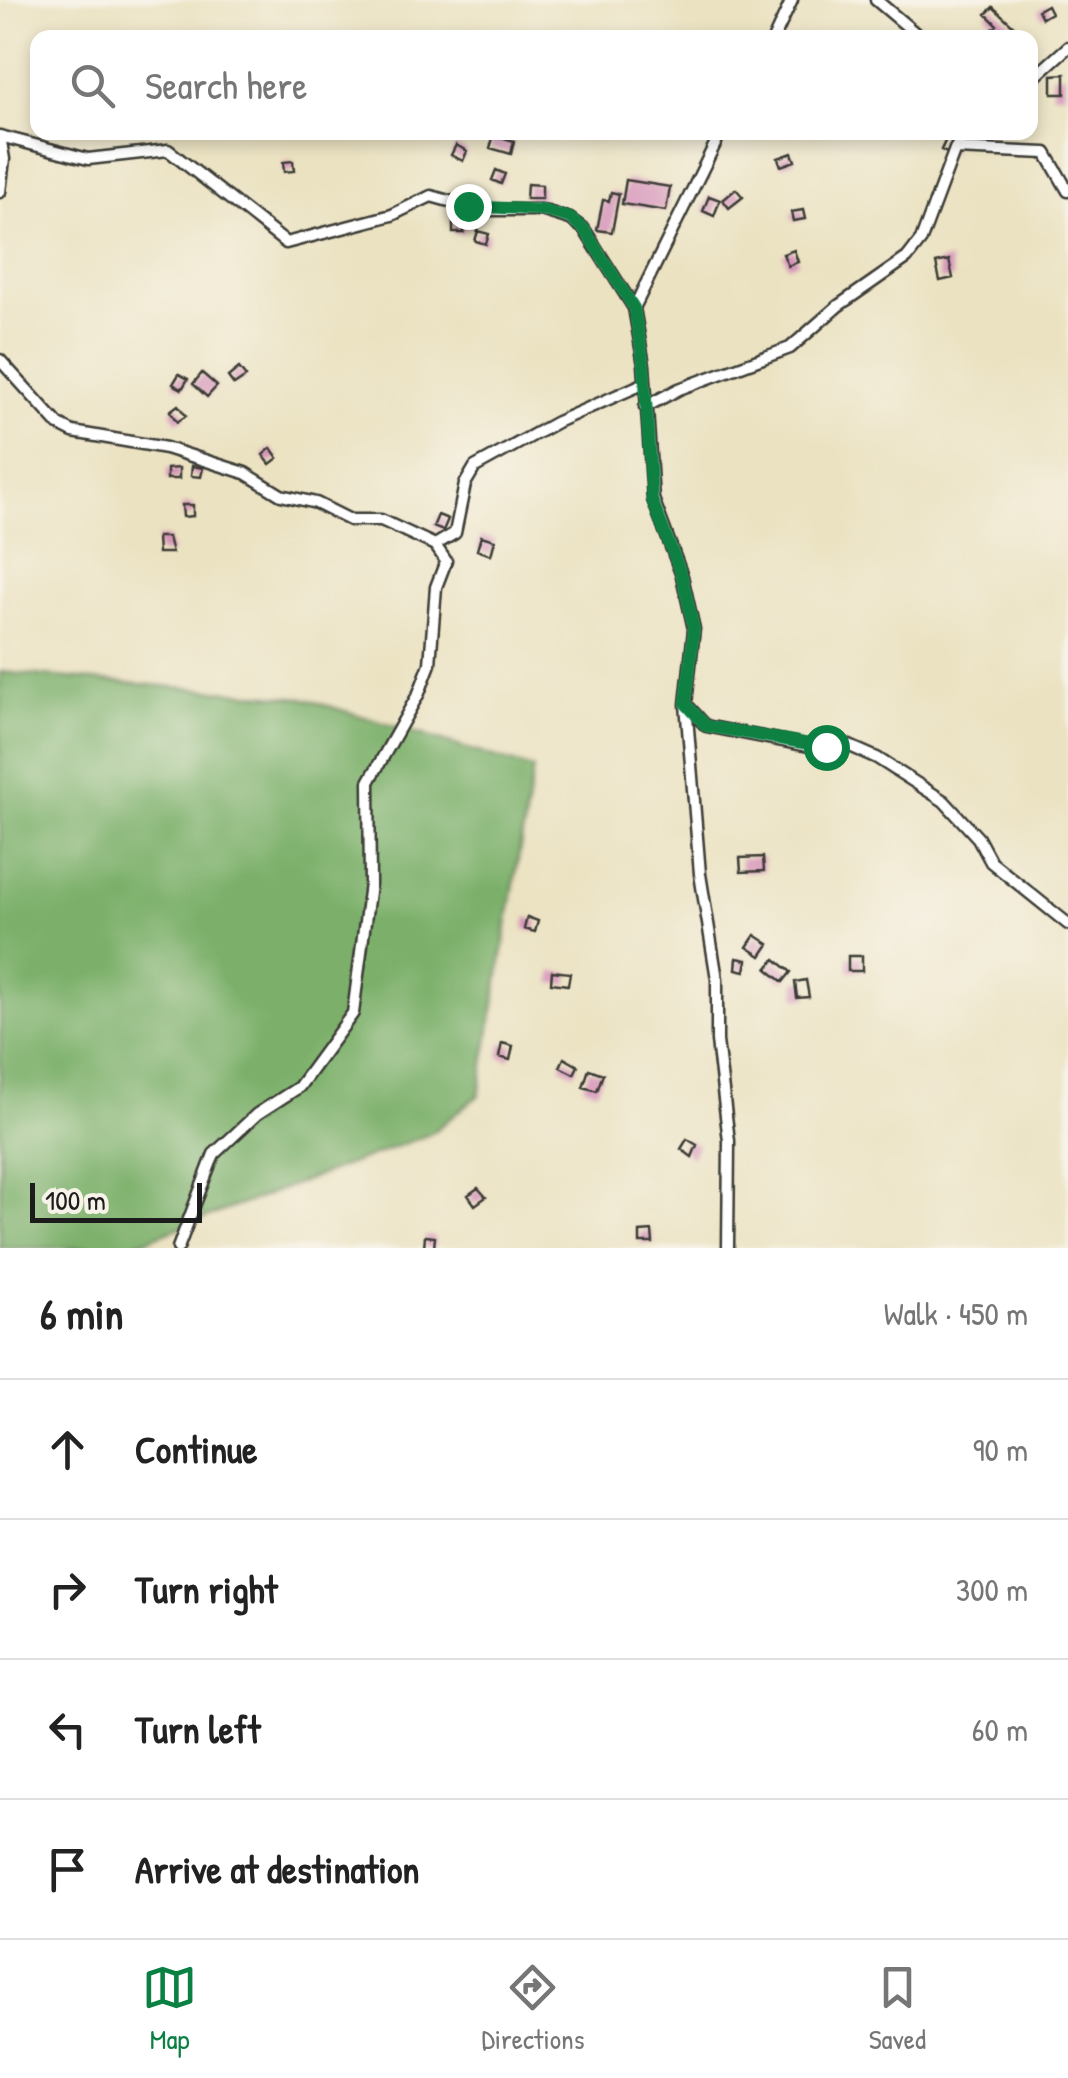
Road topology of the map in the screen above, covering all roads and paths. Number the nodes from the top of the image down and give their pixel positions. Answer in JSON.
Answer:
{"nodes":[{"id":1,"x":792,"y":0,"type":"edge"},
{"id":2,"x":876,"y":0,"type":"edge"},
{"id":3,"x":778,"y":30,"type":"edge"},
{"id":4,"x":912,"y":30,"type":"edge"},
{"id":5,"x":1068,"y":47,"type":"edge"},
{"id":6,"x":1038,"y":74,"type":"edge"},
{"id":7,"x":0,"y":136,"type":"edge"},
{"id":8,"x":716,"y":140,"type":"edge"},
{"id":9,"x":961,"y":140,"type":"edge"},
{"id":10,"x":955,"y":150,"type":"junction"},
{"id":11,"x":1068,"y":191,"type":"edge"},
{"id":12,"x":0,"y":192,"type":"edge"},
{"id":13,"x":634,"y":308,"type":"junction"},
{"id":14,"x":0,"y":360,"type":"edge"},
{"id":15,"x":646,"y":383,"type":"junction"},
{"id":16,"x":645,"y":407,"type":"junction"},
{"id":17,"x":455,"y":533,"type":"junction"},
{"id":18,"x":435,"y":544,"type":"junction"},
{"id":19,"x":446,"y":565,"type":"junction"},
{"id":20,"x":686,"y":704,"type":"junction"},
{"id":21,"x":1068,"y":924,"type":"edge"},
{"id":22,"x":178,"y":1248,"type":"edge"},
{"id":23,"x":728,"y":1248,"type":"edge"}],
"edges":[{"from":1,"to":3,"type":"street"},
{"from":2,"to":4,"type":"street"},
{"from":5,"to":6,"type":"street"},
{"from":7,"to":12,"type":"street"},
{"from":7,"to":13,"type":"street"},
{"from":8,"to":13,"type":"street"},
{"from":9,"to":10,"type":"street"},
{"from":10,"to":11,"type":"street"},
{"from":10,"to":16,"type":"street"},
{"from":13,"to":15,"type":"street"},
{"from":14,"to":18,"type":"street"},
{"from":15,"to":16,"type":"street"},
{"from":15,"to":17,"type":"street"},
{"from":16,"to":20,"type":"street"},
{"from":17,"to":18,"type":"street"},
{"from":17,"to":19,"type":"street"},
{"from":18,"to":19,"type":"street"},
{"from":19,"to":22,"type":"street"},
{"from":20,"to":21,"type":"street"},
{"from":20,"to":23,"type":"street"}]}
